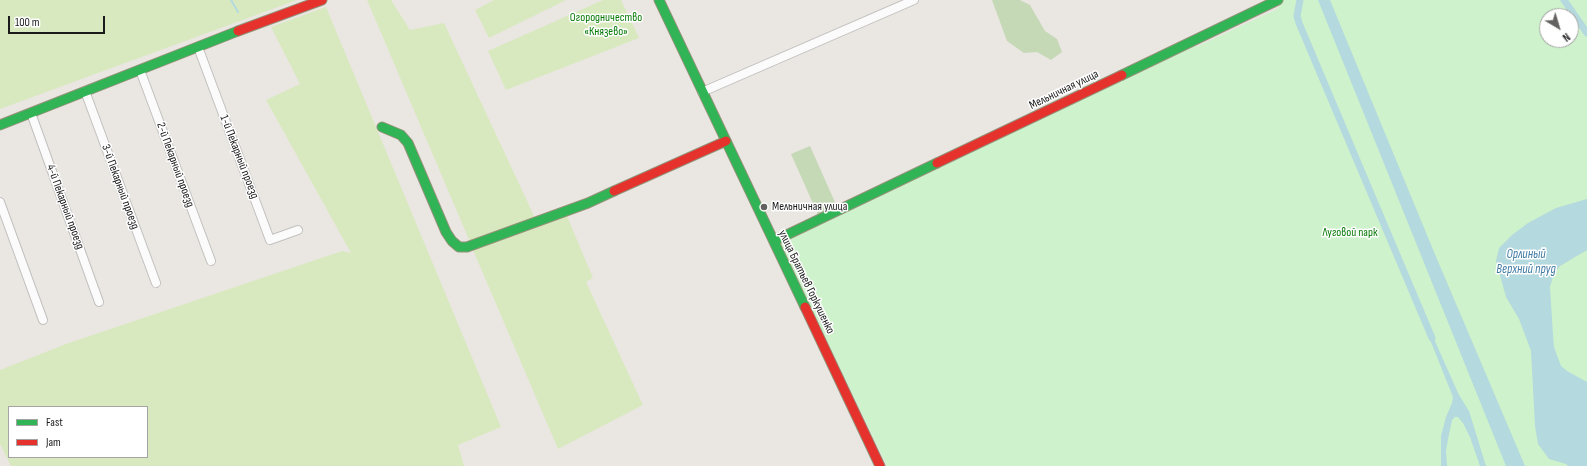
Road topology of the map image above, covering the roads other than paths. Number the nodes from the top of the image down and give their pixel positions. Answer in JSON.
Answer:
{"nodes":[{"id":1,"x":322,"y":0,"type":"edge"},
{"id":2,"x":659,"y":0,"type":"edge"},
{"id":3,"x":914,"y":0,"type":"edge"},
{"id":4,"x":1278,"y":0,"type":"edge"},
{"id":5,"x":198,"y":46,"type":"junction"},
{"id":6,"x":140,"y":70,"type":"junction"},
{"id":7,"x":85,"y":91,"type":"junction"},
{"id":8,"x":702,"y":92,"type":"junction"},
{"id":9,"x":31,"y":112,"type":"junction"},
{"id":10,"x":0,"y":125,"type":"edge"},
{"id":11,"x":382,"y":127,"type":"dead end"},
{"id":12,"x":726,"y":141,"type":"junction"},
{"id":13,"x":0,"y":202,"type":"edge"},
{"id":14,"x":298,"y":230,"type":"dead end"},
{"id":15,"x":774,"y":241,"type":"junction"},
{"id":16,"x":211,"y":261,"type":"dead end"},
{"id":17,"x":156,"y":283,"type":"dead end"},
{"id":18,"x":99,"y":302,"type":"dead end"},
{"id":19,"x":43,"y":320,"type":"dead end"},
{"id":20,"x":880,"y":466,"type":"edge"}],
"edges":[{"from":1,"to":5,"type":"street"},
{"from":2,"to":8,"type":"street","name":"улица Братьев Горкушенко"},
{"from":3,"to":8,"type":"street"},
{"from":4,"to":15,"type":"street","name":"Мельничная улица"},
{"from":5,"to":6,"type":"street"},
{"from":5,"to":14,"type":"street","name":"1-й Пекарный проезд"},
{"from":6,"to":7,"type":"street"},
{"from":6,"to":16,"type":"street","name":"2-й Пекарный проезд"},
{"from":7,"to":9,"type":"street"},
{"from":7,"to":17,"type":"street","name":"3-й Пекарный проезд"},
{"from":8,"to":12,"type":"street","name":"улица Братьев Горкушенко"},
{"from":9,"to":10,"type":"street"},
{"from":9,"to":18,"type":"street","name":"4-й Пекарный проезд"},
{"from":11,"to":12,"type":"street"},
{"from":12,"to":15,"type":"street","name":"улица Братьев Горкушенко"},
{"from":13,"to":19,"type":"street"},
{"from":15,"to":20,"type":"street","name":"улица Братьев Горкушенко"}]}
